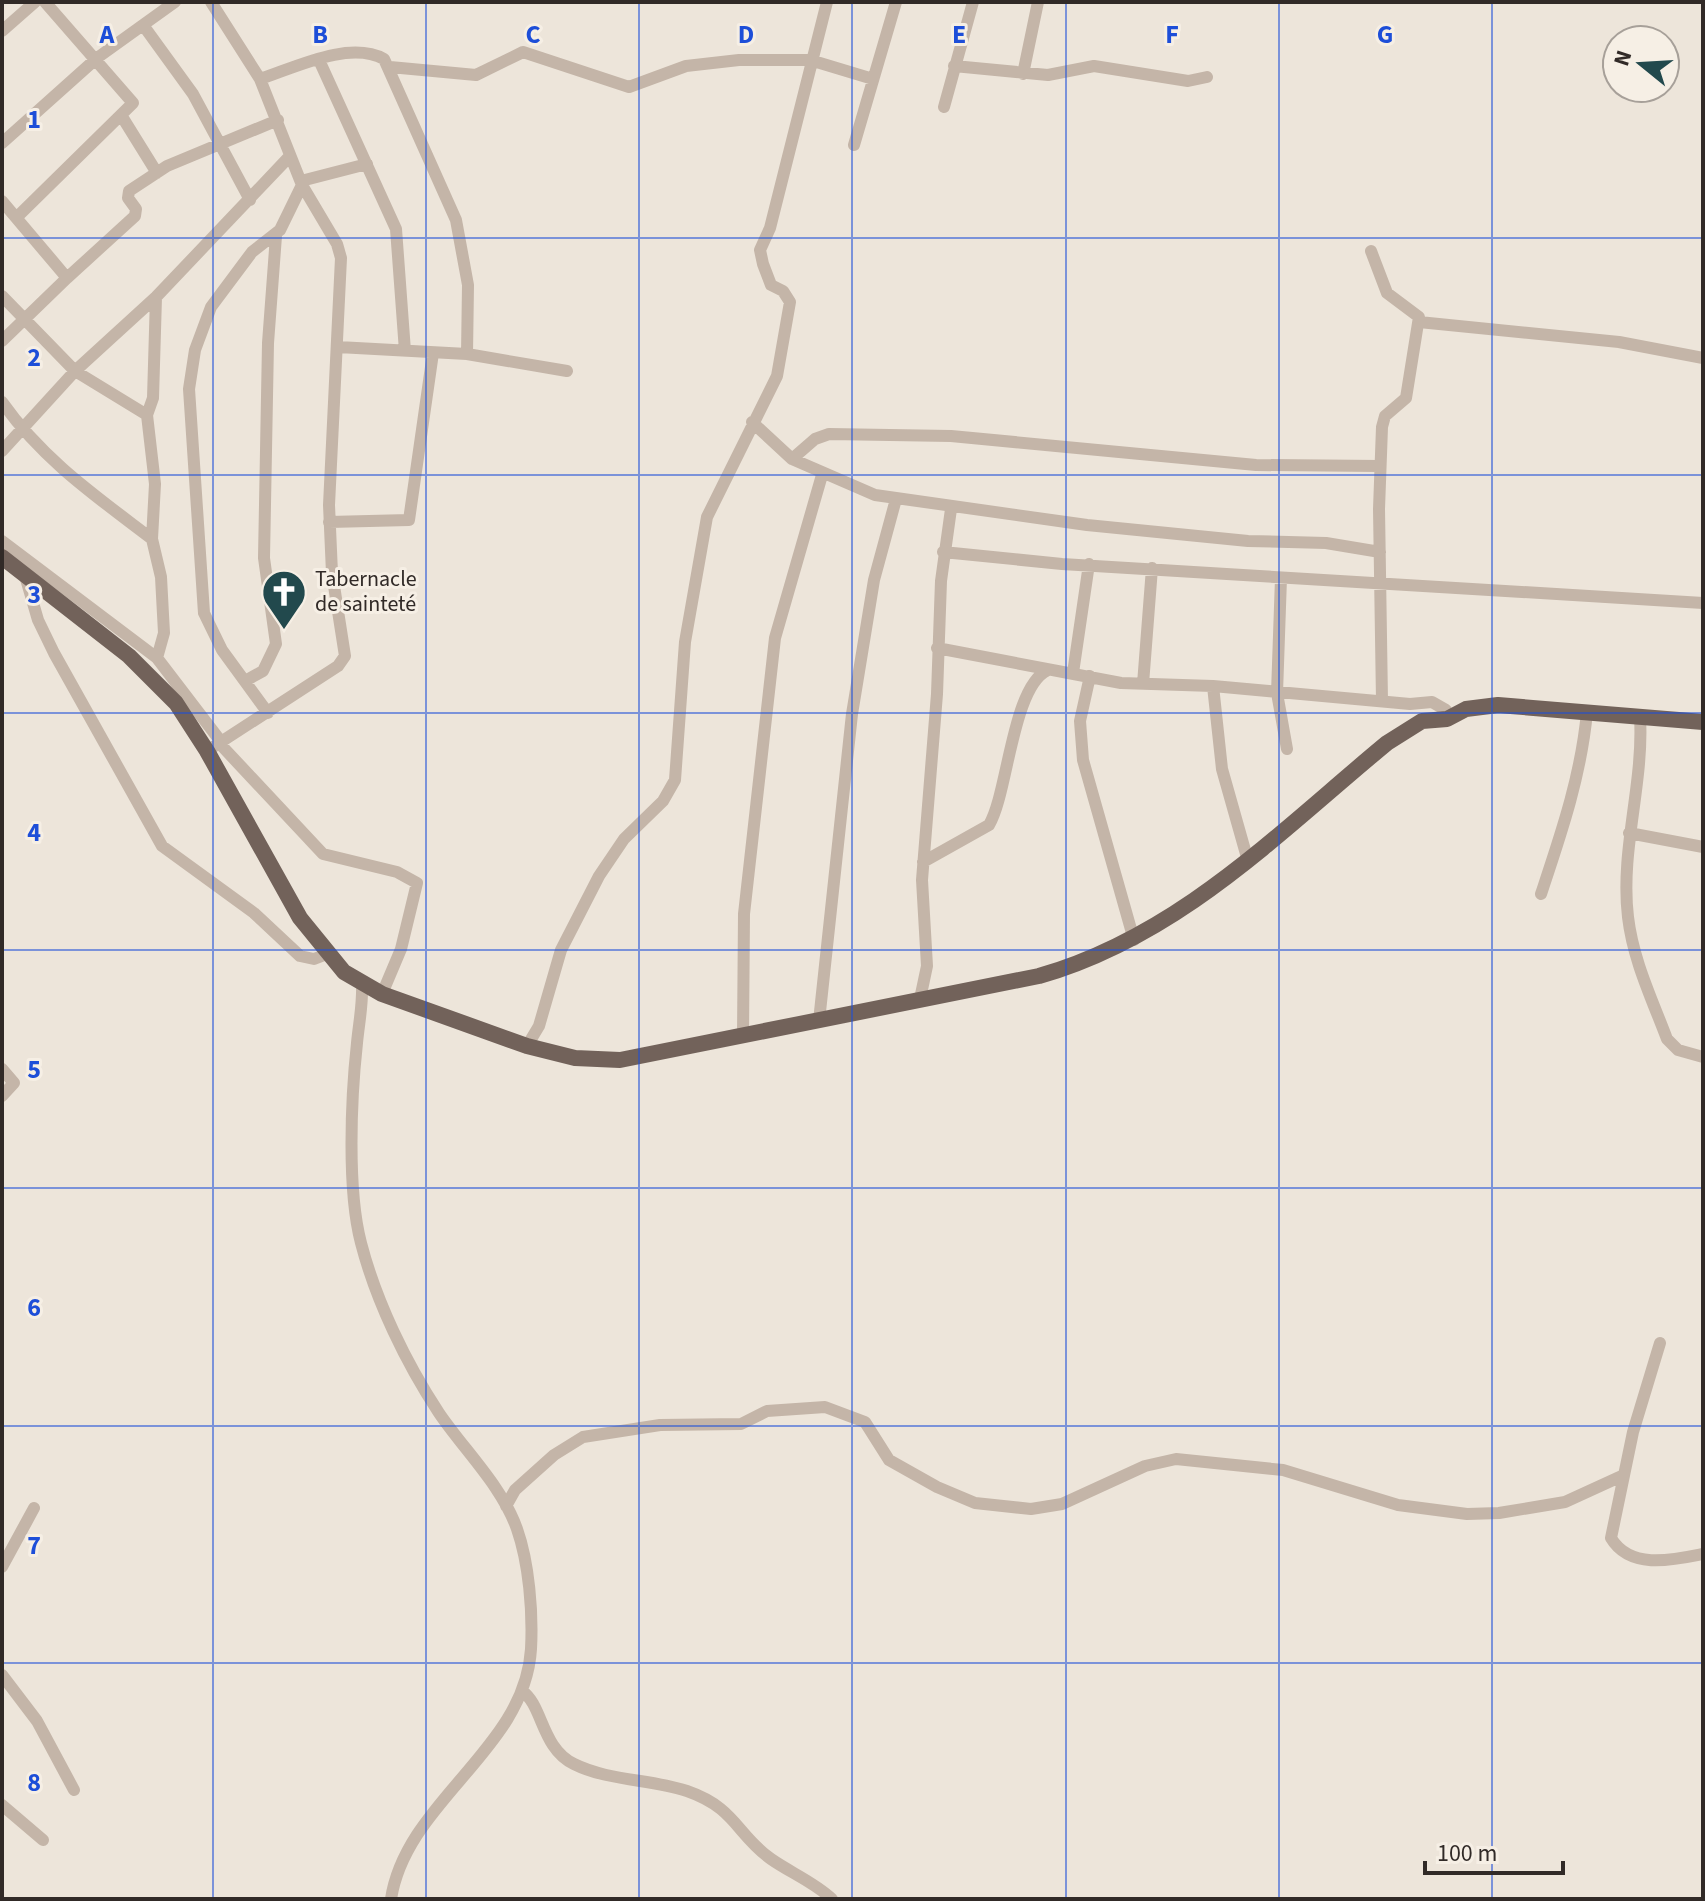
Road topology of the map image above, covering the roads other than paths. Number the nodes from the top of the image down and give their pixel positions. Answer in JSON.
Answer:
{"nodes":[{"id":1,"x":35,"y":2,"type":"edge"},
{"id":2,"x":45,"y":2,"type":"edge"},
{"id":3,"x":175,"y":2,"type":"edge"},
{"id":4,"x":211,"y":2,"type":"edge"},
{"id":5,"x":827,"y":2,"type":"edge"},
{"id":6,"x":896,"y":2,"type":"edge"},
{"id":7,"x":973,"y":2,"type":"edge"},
{"id":8,"x":1038,"y":2,"type":"edge"},
{"id":9,"x":143,"y":25,"type":"junction"},
{"id":10,"x":2,"y":31,"type":"edge"},
{"id":11,"x":97,"y":58,"type":"junction"},
{"id":12,"x":319,"y":60,"type":"junction"},
{"id":13,"x":810,"y":60,"type":"junction"},
{"id":14,"x":954,"y":66,"type":"junction"},
{"id":15,"x":390,"y":67,"type":"junction"},
{"id":16,"x":1023,"y":74,"type":"junction"},
{"id":17,"x":1207,"y":77,"type":"dead end"},
{"id":18,"x":260,"y":79,"type":"junction"},
{"id":19,"x":873,"y":79,"type":"junction"},
{"id":20,"x":944,"y":107,"type":"dead end"},
{"id":21,"x":121,"y":115,"type":"junction"},
{"id":22,"x":278,"y":120,"type":"junction"},
{"id":23,"x":2,"y":143,"type":"edge"},
{"id":24,"x":223,"y":144,"type":"junction"},
{"id":25,"x":854,"y":145,"type":"dead end"},
{"id":26,"x":289,"y":157,"type":"junction"},
{"id":27,"x":367,"y":164,"type":"junction"},
{"id":28,"x":157,"y":173,"type":"junction"},
{"id":29,"x":301,"y":183,"type":"junction"},
{"id":30,"x":250,"y":200,"type":"junction"},
{"id":31,"x":2,"y":201,"type":"edge"},
{"id":32,"x":17,"y":217,"type":"junction"},
{"id":33,"x":276,"y":236,"type":"junction"},
{"id":34,"x":1371,"y":251,"type":"dead end"},
{"id":35,"x":67,"y":278,"type":"junction"},
{"id":36,"x":2,"y":296,"type":"edge"},
{"id":37,"x":156,"y":297,"type":"junction"},
{"id":38,"x":23,"y":321,"type":"junction"},
{"id":39,"x":1419,"y":322,"type":"junction"},
{"id":40,"x":2,"y":341,"type":"edge"},
{"id":41,"x":338,"y":347,"type":"junction"},
{"id":42,"x":405,"y":351,"type":"junction"},
{"id":43,"x":433,"y":353,"type":"junction"},
{"id":44,"x":467,"y":354,"type":"junction"},
{"id":45,"x":1703,"y":358,"type":"edge"},
{"id":46,"x":75,"y":371,"type":"junction"},
{"id":47,"x":567,"y":371,"type":"dead end"},
{"id":48,"x":2,"y":402,"type":"edge"},
{"id":49,"x":147,"y":415,"type":"junction"},
{"id":50,"x":752,"y":422,"type":"junction"},
{"id":51,"x":21,"y":429,"type":"junction"},
{"id":52,"x":2,"y":451,"type":"edge"},
{"id":53,"x":792,"y":459,"type":"junction"},
{"id":54,"x":1380,"y":466,"type":"junction"},
{"id":55,"x":822,"y":475,"type":"junction"},
{"id":56,"x":896,"y":499,"type":"junction"},
{"id":57,"x":951,"y":509,"type":"junction"},
{"id":58,"x":329,"y":522,"type":"junction"},
{"id":59,"x":152,"y":539,"type":"junction"},
{"id":60,"x":2,"y":541,"type":"edge"},
{"id":61,"x":943,"y":552,"type":"junction"},
{"id":62,"x":1380,"y":552,"type":"junction"},
{"id":63,"x":2,"y":557,"type":"edge"},
{"id":64,"x":1089,"y":564,"type":"junction"},
{"id":65,"x":1152,"y":568,"type":"junction"},
{"id":66,"x":24,"y":572,"type":"junction"},
{"id":67,"x":1281,"y":578,"type":"junction"},
{"id":68,"x":1382,"y":582,"type":"junction"},
{"id":69,"x":54,"y":586,"type":"junction"},
{"id":70,"x":1703,"y":603,"type":"edge"},
{"id":71,"x":937,"y":648,"type":"junction"},
{"id":72,"x":157,"y":658,"type":"junction"},
{"id":73,"x":1048,"y":670,"type":"junction"},
{"id":74,"x":1073,"y":673,"type":"junction"},
{"id":75,"x":1090,"y":676,"type":"junction"},
{"id":76,"x":245,"y":681,"type":"junction"},
{"id":77,"x":1143,"y":684,"type":"junction"},
{"id":78,"x":1213,"y":686,"type":"junction"},
{"id":79,"x":1277,"y":693,"type":"junction"},
{"id":80,"x":1382,"y":701,"type":"junction"},
{"id":81,"x":1587,"y":712,"type":"junction"},
{"id":82,"x":268,"y":713,"type":"junction"},
{"id":83,"x":1640,"y":717,"type":"junction"},
{"id":84,"x":1447,"y":719,"type":"junction"},
{"id":85,"x":1703,"y":722,"type":"edge"},
{"id":86,"x":217,"y":746,"type":"junction"},
{"id":87,"x":1287,"y":749,"type":"dead end"},
{"id":88,"x":1629,"y":833,"type":"junction"},
{"id":89,"x":1703,"y":847,"type":"edge"},
{"id":90,"x":1248,"y":861,"type":"junction"},
{"id":91,"x":923,"y":862,"type":"junction"},
{"id":92,"x":1541,"y":894,"type":"dead end"},
{"id":93,"x":1134,"y":940,"type":"junction"},
{"id":94,"x":327,"y":954,"type":"junction"},
{"id":95,"x":362,"y":983,"type":"junction"},
{"id":96,"x":382,"y":994,"type":"junction"},
{"id":97,"x":920,"y":999,"type":"junction"},
{"id":98,"x":819,"y":1021,"type":"junction"},
{"id":99,"x":743,"y":1036,"type":"junction"},
{"id":100,"x":527,"y":1046,"type":"junction"},
{"id":101,"x":1703,"y":1057,"type":"edge"},
{"id":102,"x":2,"y":1069,"type":"edge"},
{"id":103,"x":2,"y":1096,"type":"edge"},
{"id":104,"x":1660,"y":1343,"type":"dead end"},
{"id":105,"x":1624,"y":1475,"type":"junction"},
{"id":106,"x":496,"y":1490,"type":"junction"},
{"id":107,"x":515,"y":1490,"type":"junction"},
{"id":108,"x":506,"y":1506,"type":"junction"},
{"id":109,"x":34,"y":1508,"type":"dead end"},
{"id":110,"x":1703,"y":1554,"type":"edge"},
{"id":111,"x":2,"y":1567,"type":"edge"},
{"id":112,"x":2,"y":1675,"type":"edge"},
{"id":113,"x":522,"y":1691,"type":"junction"},
{"id":114,"x":74,"y":1790,"type":"dead end"},
{"id":115,"x":2,"y":1805,"type":"edge"},
{"id":116,"x":43,"y":1840,"type":"dead end"},
{"id":117,"x":391,"y":1899,"type":"edge"},
{"id":118,"x":832,"y":1899,"type":"edge"}],
"edges":[{"from":1,"to":10,"type":"street"},
{"from":2,"to":11,"type":"street"},
{"from":3,"to":9,"type":"street"},
{"from":4,"to":18,"type":"street"},
{"from":5,"to":13,"type":"street"},
{"from":6,"to":19,"type":"street"},
{"from":7,"to":14,"type":"street"},
{"from":8,"to":16,"type":"street"},
{"from":9,"to":11,"type":"street"},
{"from":9,"to":24,"type":"street"},
{"from":11,"to":21,"type":"street"},
{"from":11,"to":23,"type":"street"},
{"from":12,"to":15,"type":"street"},
{"from":12,"to":18,"type":"street"},
{"from":12,"to":27,"type":"street"},
{"from":13,"to":15,"type":"street"},
{"from":13,"to":19,"type":"street"},
{"from":13,"to":50,"type":"street"},
{"from":14,"to":16,"type":"street"},
{"from":14,"to":20,"type":"street"},
{"from":15,"to":44,"type":"street"},
{"from":16,"to":17,"type":"street"},
{"from":18,"to":22,"type":"street"},
{"from":19,"to":25,"type":"street"},
{"from":21,"to":28,"type":"street"},
{"from":21,"to":32,"type":"street"},
{"from":22,"to":24,"type":"street"},
{"from":22,"to":26,"type":"street"},
{"from":24,"to":28,"type":"street"},
{"from":24,"to":30,"type":"street"},
{"from":26,"to":29,"type":"street"},
{"from":26,"to":30,"type":"street"},
{"from":27,"to":29,"type":"street"},
{"from":27,"to":42,"type":"street"},
{"from":28,"to":35,"type":"street"},
{"from":29,"to":33,"type":"street"},
{"from":29,"to":41,"type":"street"},
{"from":30,"to":37,"type":"street"},
{"from":31,"to":32,"type":"street"},
{"from":32,"to":35,"type":"street"},
{"from":33,"to":76,"type":"street"},
{"from":33,"to":76,"type":"street"},
{"from":34,"to":39,"type":"street"},
{"from":35,"to":38,"type":"street"},
{"from":36,"to":38,"type":"street"},
{"from":37,"to":46,"type":"street"},
{"from":37,"to":49,"type":"street"},
{"from":38,"to":40,"type":"street"},
{"from":38,"to":46,"type":"street"},
{"from":39,"to":45,"type":"street"},
{"from":39,"to":54,"type":"street"},
{"from":41,"to":42,"type":"street"},
{"from":41,"to":58,"type":"street"},
{"from":42,"to":43,"type":"street"},
{"from":43,"to":44,"type":"street"},
{"from":43,"to":58,"type":"street"},
{"from":44,"to":47,"type":"street"},
{"from":46,"to":49,"type":"street"},
{"from":46,"to":51,"type":"street"},
{"from":48,"to":51,"type":"street"},
{"from":49,"to":59,"type":"street"},
{"from":50,"to":53,"type":"street"},
{"from":50,"to":100,"type":"street"},
{"from":51,"to":52,"type":"street"},
{"from":51,"to":59,"type":"street"},
{"from":53,"to":54,"type":"street"},
{"from":53,"to":55,"type":"street"},
{"from":54,"to":62,"type":"street"},
{"from":55,"to":56,"type":"street"},
{"from":55,"to":99,"type":"street"},
{"from":56,"to":57,"type":"street"},
{"from":56,"to":98,"type":"street"},
{"from":57,"to":61,"type":"street"},
{"from":57,"to":62,"type":"street"},
{"from":58,"to":82,"type":"street"},
{"from":59,"to":72,"type":"street"},
{"from":60,"to":69,"type":"street"},
{"from":61,"to":64,"type":"street"},
{"from":61,"to":71,"type":"street"},
{"from":62,"to":68,"type":"street"},
{"from":63,"to":66,"type":"main road"},
{"from":64,"to":65,"type":"street"},
{"from":64,"to":74,"type":"street"},
{"from":65,"to":67,"type":"street"},
{"from":65,"to":77,"type":"street"},
{"from":66,"to":69,"type":"main road"},
{"from":66,"to":94,"type":"street"},
{"from":67,"to":68,"type":"street"},
{"from":67,"to":79,"type":"street"},
{"from":68,"to":70,"type":"street"},
{"from":68,"to":80,"type":"street"},
{"from":69,"to":72,"type":"street"},
{"from":69,"to":86,"type":"main road"},
{"from":71,"to":73,"type":"street"},
{"from":71,"to":91,"type":"street"},
{"from":72,"to":86,"type":"street"},
{"from":73,"to":74,"type":"street"},
{"from":73,"to":91,"type":"street"},
{"from":74,"to":75,"type":"street"},
{"from":75,"to":77,"type":"street"},
{"from":75,"to":93,"type":"street"},
{"from":76,"to":82,"type":"street"},
{"from":77,"to":78,"type":"street"},
{"from":78,"to":79,"type":"street"},
{"from":78,"to":90,"type":"street"},
{"from":79,"to":80,"type":"street"},
{"from":79,"to":87,"type":"street"},
{"from":80,"to":84,"type":"street"},
{"from":81,"to":83,"type":"main road"},
{"from":81,"to":84,"type":"main road"},
{"from":81,"to":92,"type":"street"},
{"from":82,"to":86,"type":"street"},
{"from":83,"to":85,"type":"main road"},
{"from":83,"to":88,"type":"street"},
{"from":84,"to":90,"type":"main road"},
{"from":86,"to":94,"type":"main road"},
{"from":86,"to":96,"type":"street"},
{"from":88,"to":89,"type":"street"},
{"from":88,"to":101,"type":"street"},
{"from":90,"to":93,"type":"main road"},
{"from":91,"to":97,"type":"street"},
{"from":93,"to":97,"type":"main road"},
{"from":94,"to":95,"type":"main road"},
{"from":95,"to":96,"type":"main road"},
{"from":95,"to":106,"type":"street"},
{"from":96,"to":100,"type":"main road"},
{"from":97,"to":98,"type":"main road"},
{"from":98,"to":99,"type":"main road"},
{"from":99,"to":100,"type":"main road"},
{"from":102,"to":103,"type":"street"},
{"from":104,"to":105,"type":"street"},
{"from":105,"to":107,"type":"street"},
{"from":105,"to":110,"type":"street"},
{"from":106,"to":107,"type":"street"},
{"from":106,"to":108,"type":"street"},
{"from":107,"to":108,"type":"street"},
{"from":108,"to":113,"type":"street"},
{"from":109,"to":111,"type":"street"},
{"from":112,"to":114,"type":"street"},
{"from":113,"to":117,"type":"street"},
{"from":113,"to":118,"type":"street"},
{"from":115,"to":116,"type":"street"}]}
